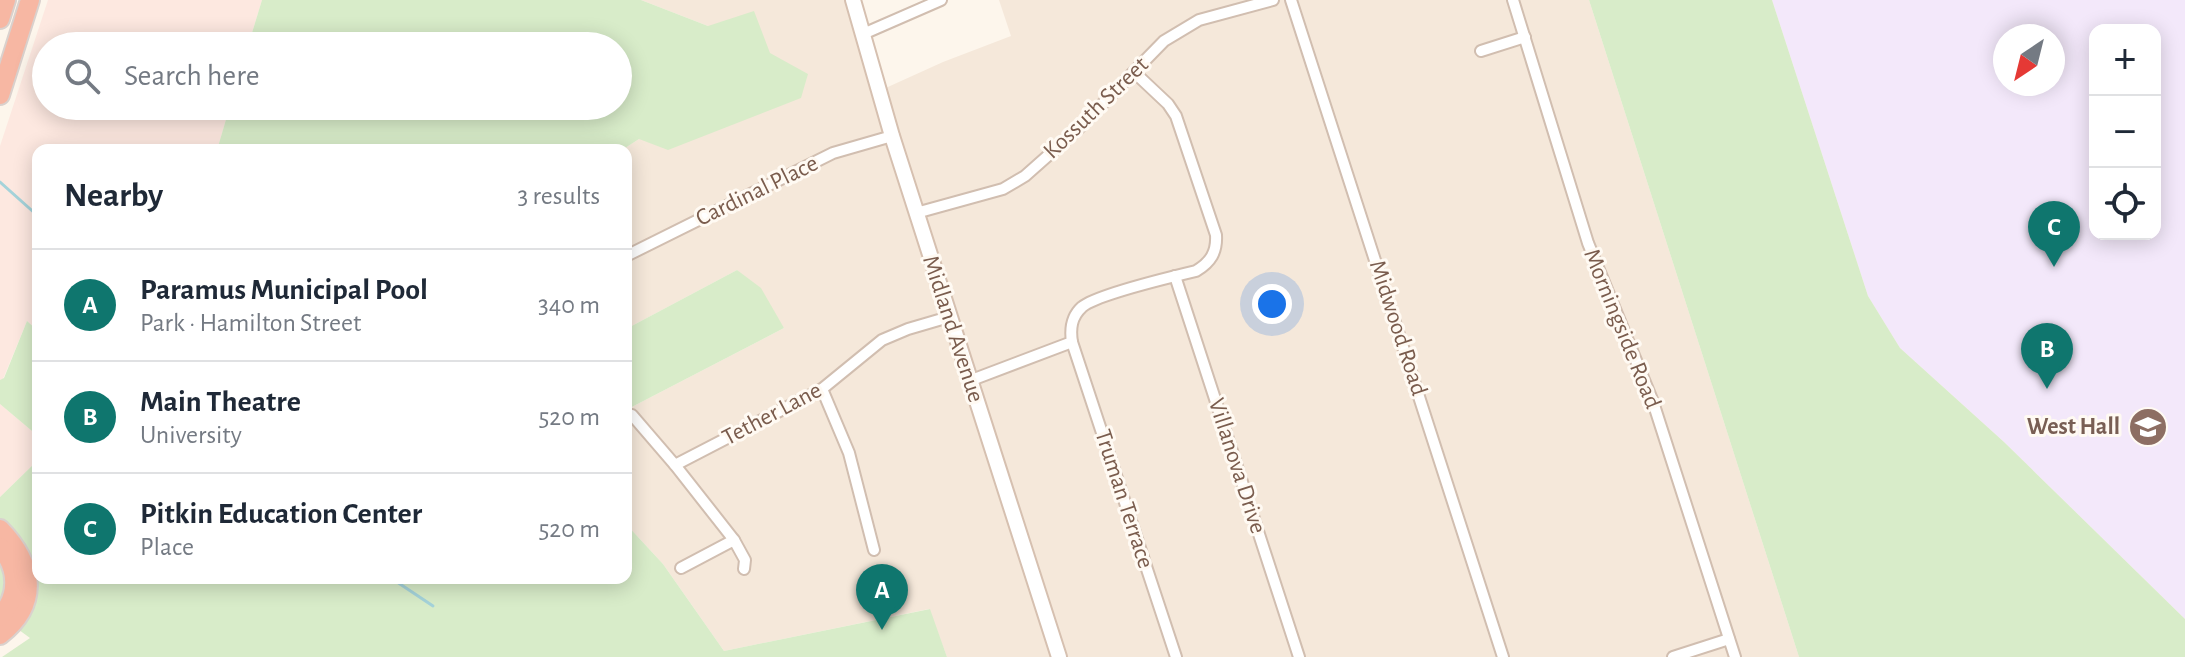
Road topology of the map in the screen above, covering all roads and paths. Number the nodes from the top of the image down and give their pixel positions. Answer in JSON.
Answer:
{"nodes":[{"id":1,"x":6,"y":0,"type":"edge"},
{"id":2,"x":30,"y":0,"type":"edge"},
{"id":3,"x":853,"y":0,"type":"edge"},
{"id":4,"x":941,"y":0,"type":"edge"},
{"id":5,"x":1273,"y":0,"type":"edge"},
{"id":6,"x":1291,"y":0,"type":"edge"},
{"id":7,"x":1513,"y":0,"type":"edge"},
{"id":8,"x":0,"y":19,"type":"edge"},
{"id":9,"x":863,"y":34,"type":"junction"},
{"id":10,"x":1525,"y":37,"type":"junction"},
{"id":11,"x":1481,"y":51,"type":"dead end"},
{"id":12,"x":1134,"y":72,"type":"junction"},
{"id":13,"x":0,"y":95,"type":"edge"},
{"id":14,"x":892,"y":136,"type":"junction"},
{"id":15,"x":916,"y":213,"type":"junction"},
{"id":16,"x":632,"y":253,"type":"edge"},
{"id":17,"x":1175,"y":276,"type":"junction"},
{"id":18,"x":949,"y":317,"type":"junction"},
{"id":19,"x":1072,"y":342,"type":"junction"},
{"id":20,"x":969,"y":381,"type":"junction"},
{"id":21,"x":822,"y":389,"type":"junction"},
{"id":22,"x":632,"y":415,"type":"dead end"},
{"id":23,"x":675,"y":465,"type":"junction"},
{"id":24,"x":0,"y":529,"type":"edge"},
{"id":25,"x":734,"y":540,"type":"junction"},
{"id":26,"x":0,"y":547,"type":"edge"},
{"id":27,"x":874,"y":550,"type":"dead end"},
{"id":28,"x":681,"y":568,"type":"dead end"},
{"id":29,"x":744,"y":569,"type":"dead end"},
{"id":30,"x":0,"y":617,"type":"edge"},
{"id":31,"x":0,"y":635,"type":"edge"},
{"id":32,"x":1729,"y":639,"type":"junction"},
{"id":33,"x":1059,"y":657,"type":"edge"},
{"id":34,"x":1176,"y":657,"type":"edge"},
{"id":35,"x":1299,"y":657,"type":"edge"},
{"id":36,"x":1503,"y":657,"type":"edge"},
{"id":37,"x":1673,"y":657,"type":"edge"},
{"id":38,"x":1735,"y":657,"type":"edge"}],
"edges":[{"from":1,"to":8,"type":"highway"},
{"from":2,"to":13,"type":"highway"},
{"from":3,"to":9,"type":"street","name":"Midland Avenue"},
{"from":4,"to":9,"type":"street"},
{"from":5,"to":12,"type":"street","name":"Kossuth Street"},
{"from":6,"to":36,"type":"street","name":"Midwood Road"},
{"from":7,"to":10,"type":"street","name":"Morningside Road"},
{"from":9,"to":14,"type":"street","name":"Midland Avenue"},
{"from":10,"to":11,"type":"street"},
{"from":10,"to":32,"type":"street","name":"Morningside Road"},
{"from":12,"to":15,"type":"street","name":"Kossuth Street"},
{"from":12,"to":17,"type":"street"},
{"from":14,"to":15,"type":"street","name":"Midland Avenue"},
{"from":14,"to":16,"type":"street","name":"Cardinal Place"},
{"from":15,"to":18,"type":"street","name":"Midland Avenue"},
{"from":17,"to":19,"type":"street"},
{"from":17,"to":35,"type":"street","name":"Villanova Drive"},
{"from":18,"to":20,"type":"street","name":"Midland Avenue"},
{"from":18,"to":21,"type":"street","name":"Tether Lane"},
{"from":19,"to":20,"type":"street"},
{"from":19,"to":34,"type":"street","name":"Truman Terrace"},
{"from":20,"to":33,"type":"street","name":"Midland Avenue"},
{"from":21,"to":23,"type":"street","name":"Tether Lane"},
{"from":21,"to":27,"type":"street"},
{"from":22,"to":23,"type":"street"},
{"from":23,"to":25,"type":"street"},
{"from":24,"to":31,"type":"highway"},
{"from":25,"to":28,"type":"street"},
{"from":25,"to":29,"type":"street"},
{"from":26,"to":30,"type":"highway"},
{"from":32,"to":37,"type":"street"},
{"from":32,"to":38,"type":"street","name":"Morningside Road"}]}
